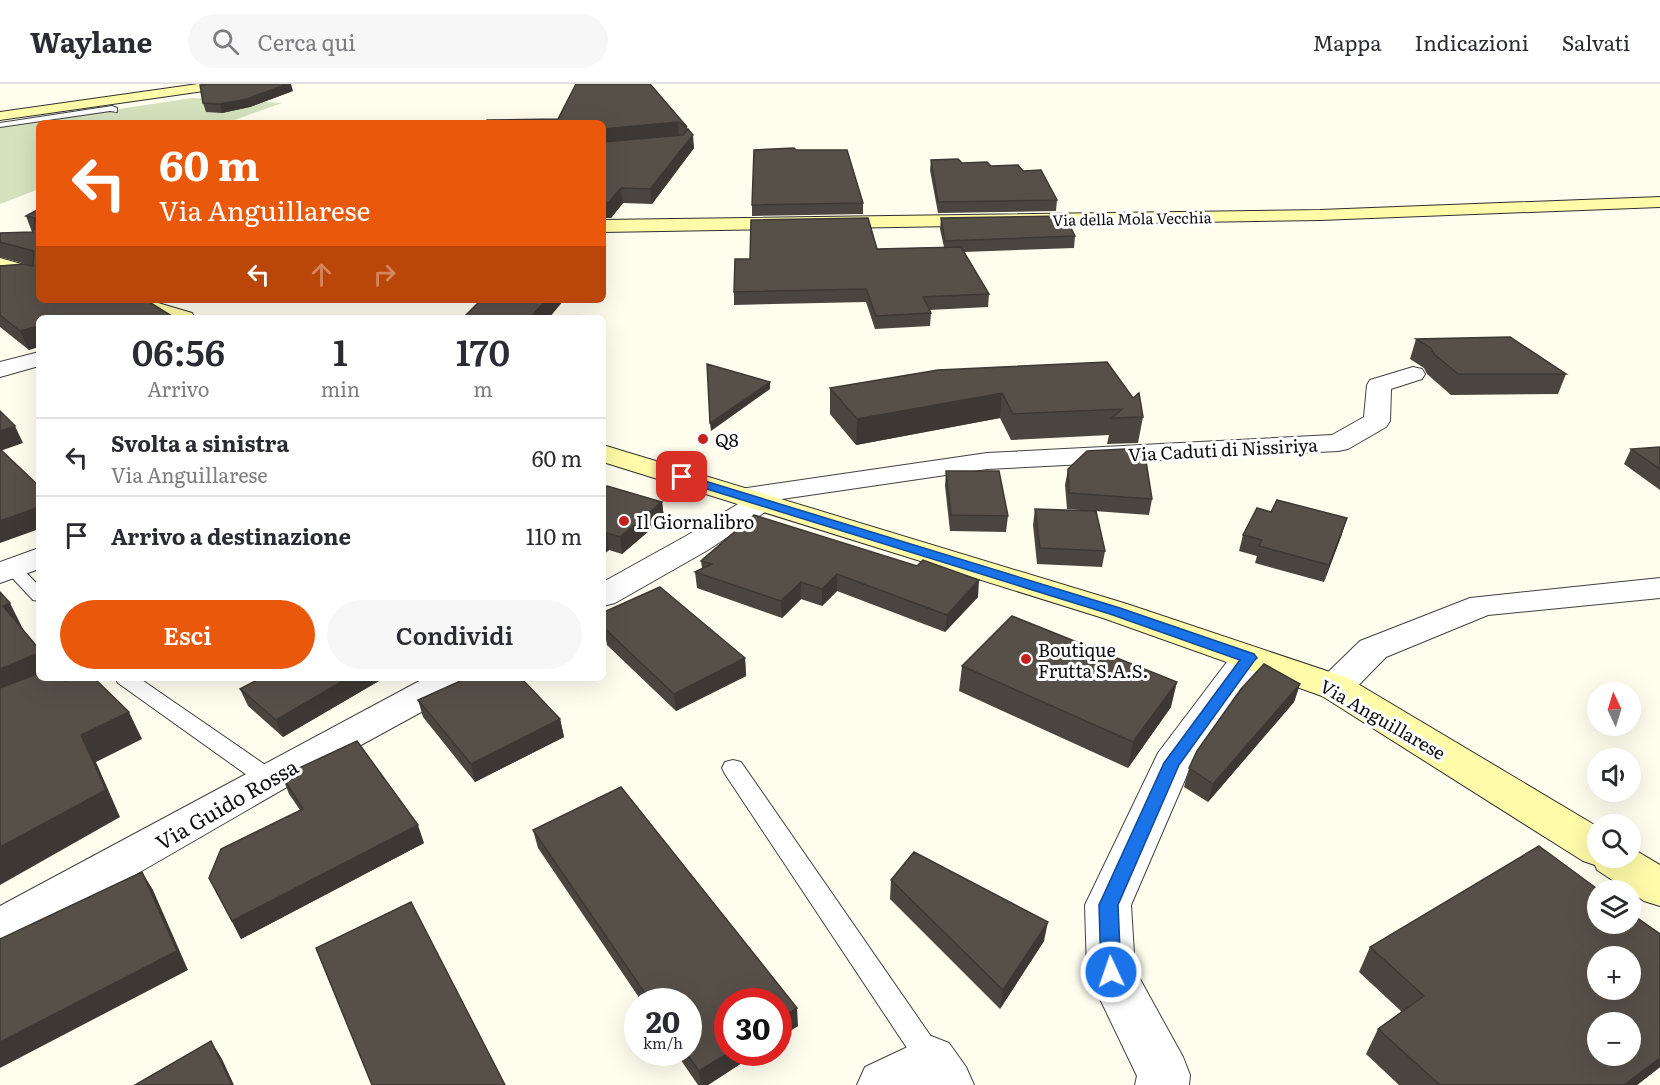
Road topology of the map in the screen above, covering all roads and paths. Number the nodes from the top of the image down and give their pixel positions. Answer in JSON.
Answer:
{"nodes":[{"id":1,"x":225,"y":84,"type":"edge"},
{"id":2,"x":114,"y":110,"type":"dead end"},
{"id":3,"x":0,"y":116,"type":"edge"},
{"id":4,"x":0,"y":125,"type":"edge"},
{"id":5,"x":1660,"y":202,"type":"edge"},
{"id":6,"x":606,"y":226,"type":"edge"},
{"id":7,"x":5,"y":271,"type":"edge"},
{"id":8,"x":36,"y":275,"type":"edge"},
{"id":9,"x":135,"y":303,"type":"edge"},
{"id":10,"x":174,"y":315,"type":"edge"},
{"id":11,"x":36,"y":361,"type":"edge"},
{"id":12,"x":0,"y":370,"type":"edge"},
{"id":13,"x":1413,"y":374,"type":"dead end"},
{"id":14,"x":606,"y":454,"type":"edge"},
{"id":15,"x":752,"y":499,"type":"junction"},
{"id":16,"x":17,"y":566,"type":"edge"},
{"id":17,"x":1660,"y":588,"type":"edge"},
{"id":18,"x":36,"y":592,"type":"edge"},
{"id":19,"x":606,"y":594,"type":"edge"},
{"id":20,"x":1249,"y":658,"type":"junction"},
{"id":21,"x":129,"y":681,"type":"edge"},
{"id":22,"x":449,"y":681,"type":"edge"},
{"id":23,"x":1335,"y":687,"type":"junction"},
{"id":24,"x":734,"y":768,"type":"dead end"},
{"id":25,"x":269,"y":779,"type":"junction"},
{"id":26,"x":1587,"y":842,"type":"edge"},
{"id":27,"x":1629,"y":868,"type":"edge"},
{"id":28,"x":1660,"y":888,"type":"edge"},
{"id":29,"x":0,"y":929,"type":"edge"},
{"id":30,"x":939,"y":1073,"type":"edge"},
{"id":31,"x":884,"y":1085,"type":"edge"},
{"id":32,"x":1162,"y":1085,"type":"edge"}],
"edges":[{"from":1,"to":3,"type":"street"},
{"from":2,"to":4,"type":"lane"},
{"from":5,"to":6,"type":"street","name":"Via della Mola Vecchia"},
{"from":7,"to":8,"type":"street"},
{"from":9,"to":10,"type":"street"},
{"from":11,"to":12,"type":"street"},
{"from":13,"to":15,"type":"street","name":"Via Caduti di Nissiriya"},
{"from":14,"to":15,"type":"street","name":"Via Anguillarese"},
{"from":15,"to":19,"type":"street"},
{"from":15,"to":20,"type":"street","name":"Via Anguillarese"},
{"from":16,"to":18,"type":"lane"},
{"from":17,"to":23,"type":"street"},
{"from":20,"to":23,"type":"street","name":"Via Anguillarese"},
{"from":20,"to":32,"type":"street"},
{"from":21,"to":25,"type":"lane"},
{"from":22,"to":25,"type":"street","name":"Via Guido Rossa"},
{"from":23,"to":26,"type":"street","name":"Via Anguillarese"},
{"from":24,"to":30,"type":"lane"},
{"from":25,"to":29,"type":"street","name":"Via Guido Rossa"},
{"from":27,"to":28,"type":"street"},
{"from":30,"to":31,"type":"street"}]}
